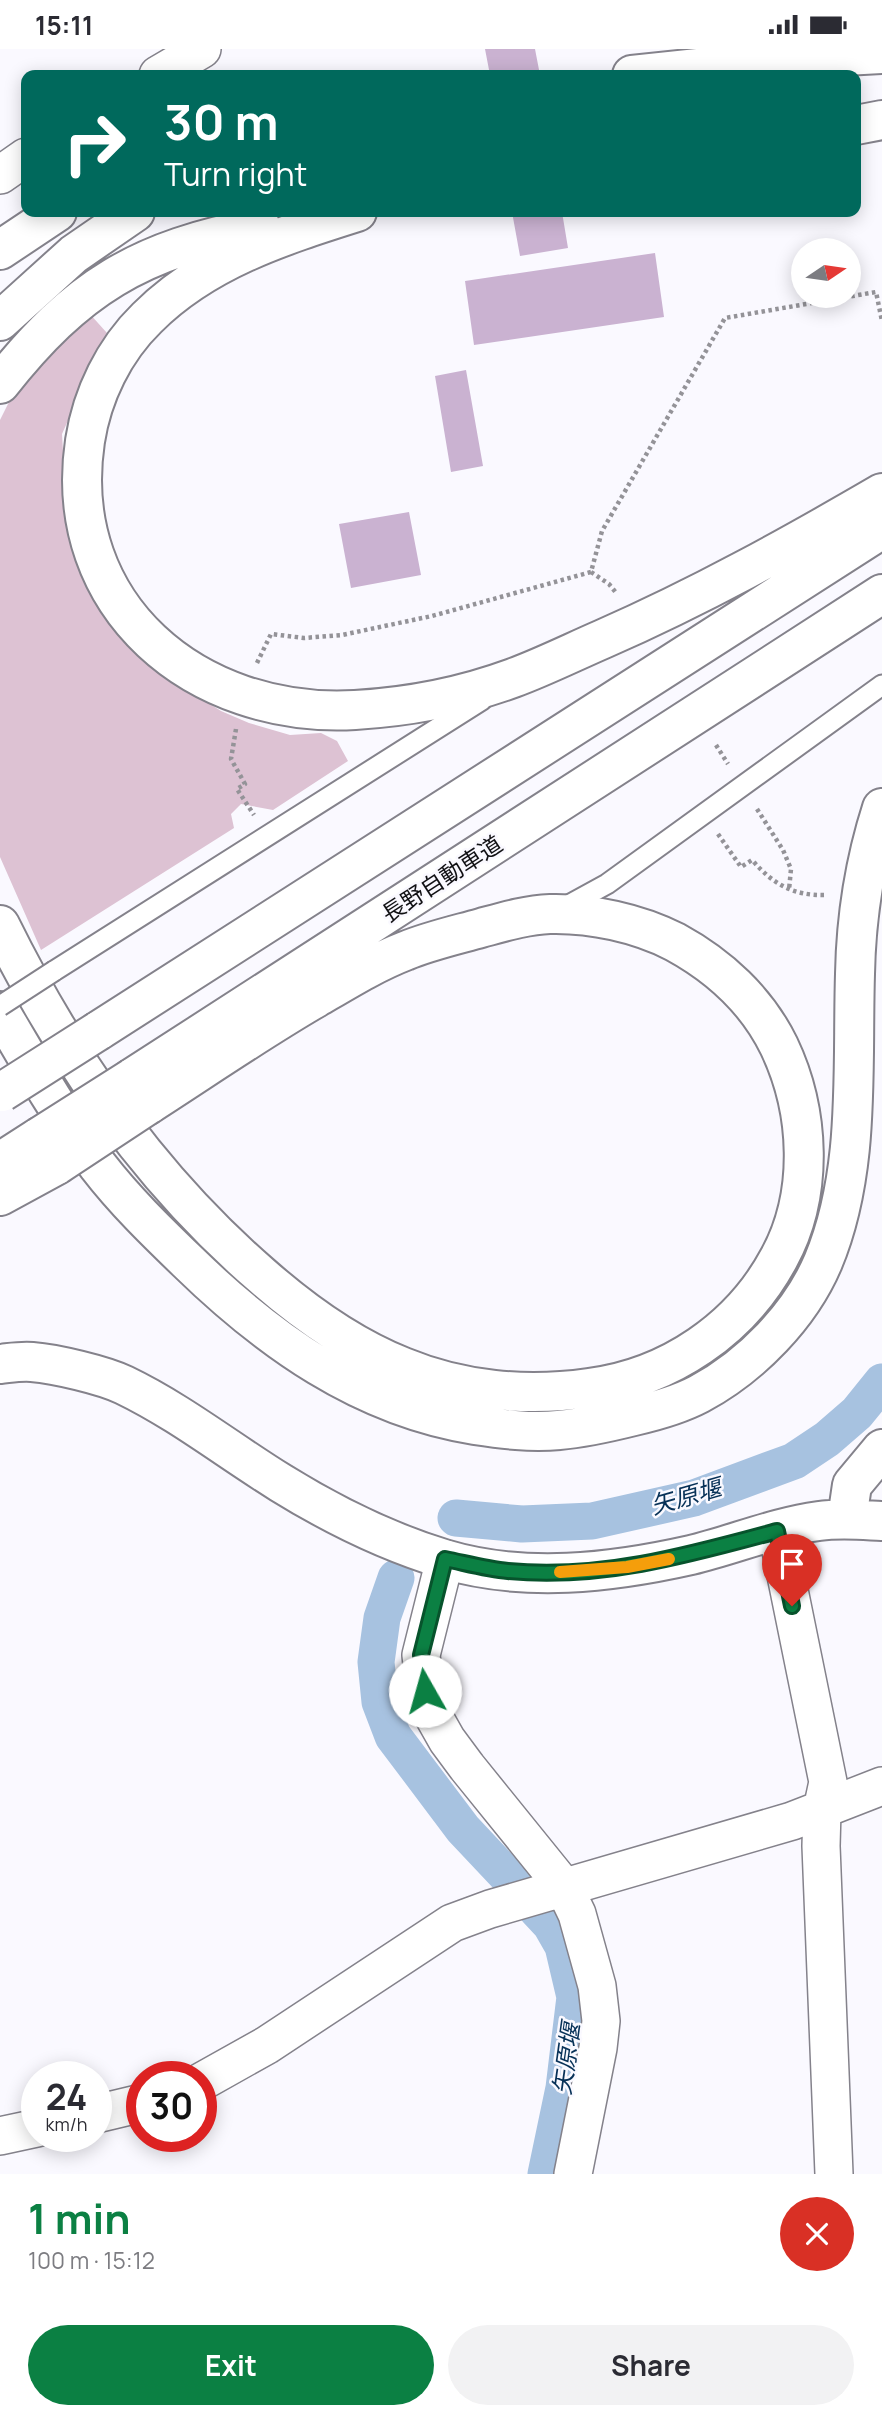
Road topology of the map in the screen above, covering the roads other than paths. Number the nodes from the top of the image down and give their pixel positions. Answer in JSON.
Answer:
{"nodes":[{"id":1,"x":202,"y":49,"type":"edge"},
{"id":2,"x":882,"y":54,"type":"edge"},
{"id":3,"x":166,"y":70,"type":"edge"},
{"id":4,"x":679,"y":70,"type":"edge"},
{"id":5,"x":882,"y":120,"type":"edge"},
{"id":6,"x":861,"y":124,"type":"edge"},
{"id":7,"x":21,"y":160,"type":"edge"},
{"id":8,"x":0,"y":175,"type":"edge"},
{"id":9,"x":50,"y":217,"type":"edge"},
{"id":10,"x":128,"y":217,"type":"edge"},
{"id":11,"x":320,"y":217,"type":"edge"},
{"id":12,"x":342,"y":217,"type":"edge"},
{"id":13,"x":0,"y":250,"type":"edge"},
{"id":14,"x":0,"y":321,"type":"edge"},
{"id":15,"x":0,"y":384,"type":"edge"},
{"id":16,"x":882,"y":493,"type":"edge"},
{"id":17,"x":882,"y":529,"type":"edge"},
{"id":18,"x":882,"y":594,"type":"edge"},
{"id":19,"x":512,"y":678,"type":"junction"},
{"id":20,"x":882,"y":685,"type":"edge"},
{"id":21,"x":882,"y":808,"type":"edge"},
{"id":22,"x":549,"y":914,"type":"junction"},
{"id":23,"x":0,"y":925,"type":"edge"},
{"id":24,"x":0,"y":1008,"type":"edge"},
{"id":25,"x":140,"y":1092,"type":"junction"},
{"id":26,"x":1,"y":1093,"type":"edge"},
{"id":27,"x":48,"y":1151,"type":"junction"},
{"id":28,"x":0,"y":1162,"type":"edge"},
{"id":29,"x":0,"y":1196,"type":"edge"},
{"id":30,"x":0,"y":1364,"type":"edge"},
{"id":31,"x":882,"y":1448,"type":"edge"},
{"id":32,"x":864,"y":1520,"type":"edge"},
{"id":33,"x":777,"y":1531,"type":"junction"},
{"id":34,"x":445,"y":1559,"type":"junction"},
{"id":35,"x":882,"y":1786,"type":"edge"},
{"id":36,"x":822,"y":1810,"type":"junction"},
{"id":37,"x":564,"y":1887,"type":"junction"},
{"id":38,"x":217,"y":2073,"type":"edge"},
{"id":39,"x":21,"y":2131,"type":"edge"},
{"id":40,"x":0,"y":2136,"type":"edge"},
{"id":41,"x":573,"y":2174,"type":"edge"},
{"id":42,"x":834,"y":2174,"type":"edge"}],
"edges":[{"from":1,"to":3,"type":"street"},
{"from":2,"to":4,"type":"main road"},
{"from":5,"to":6,"type":"main road"},
{"from":7,"to":8,"type":"street"},
{"from":9,"to":13,"type":"main road"},
{"from":10,"to":14,"type":"main road"},
{"from":11,"to":15,"type":"main road"},
{"from":12,"to":19,"type":"main road"},
{"from":16,"to":19,"type":"main road"},
{"from":17,"to":26,"type":"main road","bridge":true},
{"from":18,"to":25,"type":"main road","name":"長野自動車道"},
{"from":19,"to":24,"type":"lane","bridge":true},
{"from":20,"to":22,"type":"lane"},
{"from":21,"to":24,"type":"main road"},
{"from":22,"to":23,"type":"main road"},
{"from":22,"to":25,"type":"main road"},
{"from":25,"to":27,"type":"main road","name":"長野自動車道","bridge":true},
{"from":27,"to":28,"type":"main road","name":"長野自動車道"},
{"from":27,"to":29,"type":"main road"},
{"from":30,"to":34,"type":"main road"},
{"from":31,"to":32,"type":"main road"},
{"from":32,"to":33,"type":"main road"},
{"from":33,"to":34,"type":"main road"},
{"from":33,"to":36,"type":"street"},
{"from":34,"to":37,"type":"street"},
{"from":35,"to":36,"type":"street"},
{"from":36,"to":37,"type":"street"},
{"from":36,"to":42,"type":"street"},
{"from":37,"to":38,"type":"street"},
{"from":37,"to":41,"type":"street"},
{"from":39,"to":40,"type":"street"}]}
